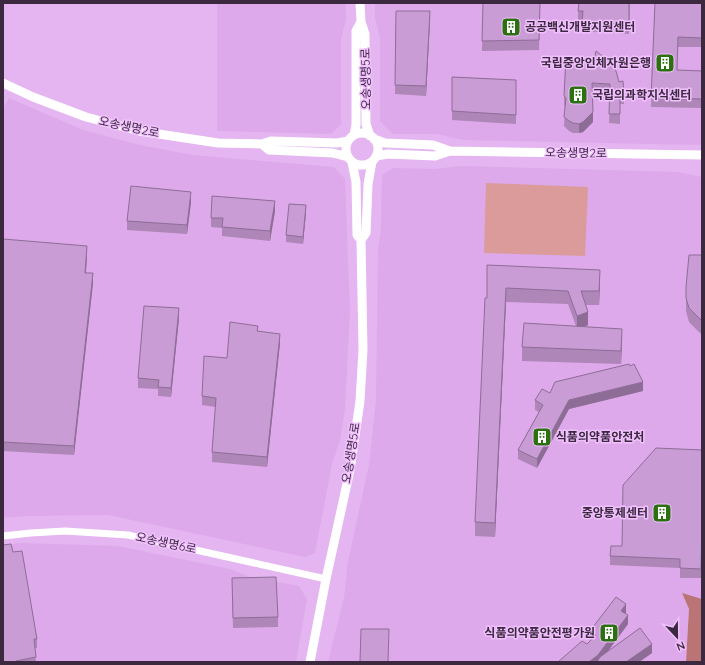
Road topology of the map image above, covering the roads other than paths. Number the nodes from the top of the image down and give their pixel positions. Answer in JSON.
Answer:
{"nodes":[{"id":1,"x":360,"y":3,"type":"edge"},
{"id":2,"x":361,"y":22,"type":"junction"},
{"id":3,"x":3,"y":83,"type":"edge"},
{"id":4,"x":372,"y":137,"type":"junction"},
{"id":5,"x":351,"y":138,"type":"junction"},
{"id":6,"x":262,"y":144,"type":"junction"},
{"id":7,"x":450,"y":151,"type":"junction"},
{"id":8,"x":702,"y":155,"type":"edge"},
{"id":9,"x":374,"y":159,"type":"junction"},
{"id":10,"x":350,"y":160,"type":"junction"},
{"id":11,"x":361,"y":240,"type":"junction"},
{"id":12,"x":3,"y":536,"type":"edge"},
{"id":13,"x":326,"y":579,"type":"junction"},
{"id":14,"x":310,"y":662,"type":"edge"}],
"edges":[{"from":1,"to":2,"type":"street","name":"오송생명5로"},
{"from":2,"to":4,"type":"street","name":"오송생명5로"},
{"from":2,"to":5,"type":"street","name":"오송생명5로"},
{"from":3,"to":6,"type":"street","name":"오송생명2로"},
{"from":4,"to":5,"type":"street"},
{"from":4,"to":7,"type":"street","name":"오송생명2로"},
{"from":4,"to":9,"type":"street"},
{"from":5,"to":6,"type":"street","name":"오송생명2로"},
{"from":5,"to":10,"type":"street"},
{"from":6,"to":10,"type":"street","name":"오송생명2로"},
{"from":7,"to":8,"type":"street","name":"오송생명2로"},
{"from":7,"to":9,"type":"street","name":"오송생명2로"},
{"from":9,"to":10,"type":"street"},
{"from":9,"to":11,"type":"street","name":"오송생명5로"},
{"from":10,"to":11,"type":"street","name":"오송생명5로"},
{"from":11,"to":13,"type":"street","name":"오송생명5로"},
{"from":12,"to":13,"type":"street","name":"오송생명6로"},
{"from":13,"to":14,"type":"street","name":"오송생명5로"}]}
